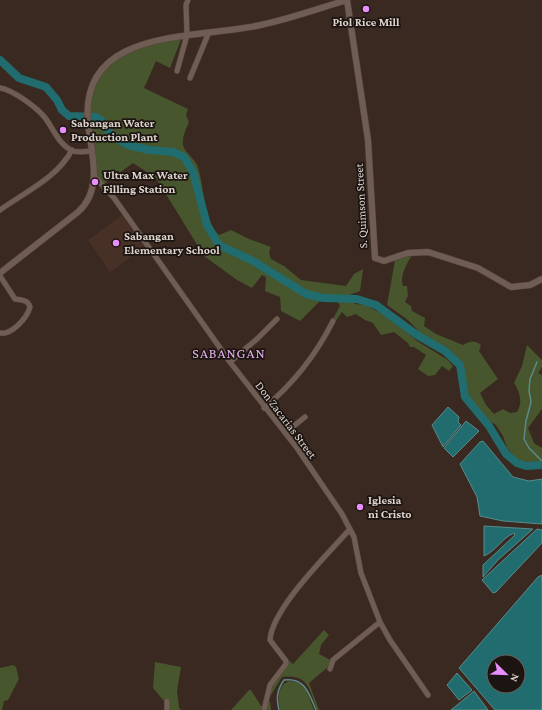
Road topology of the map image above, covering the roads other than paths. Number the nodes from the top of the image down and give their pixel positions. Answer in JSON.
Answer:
{"nodes":[{"id":1,"x":188,"y":0,"type":"edge"},
{"id":2,"x":347,"y":0,"type":"edge"},
{"id":3,"x":209,"y":32,"type":"junction"},
{"id":4,"x":187,"y":35,"type":"junction"},
{"id":5,"x":177,"y":71,"type":"dead end"},
{"id":6,"x":190,"y":78,"type":"dead end"},
{"id":7,"x":0,"y":88,"type":"edge"},
{"id":8,"x":72,"y":150,"type":"junction"},
{"id":9,"x":92,"y":151,"type":"junction"},
{"id":10,"x":94,"y":176,"type":"junction"},
{"id":11,"x":0,"y":210,"type":"edge"},
{"id":12,"x":0,"y":273,"type":"edge"},
{"id":13,"x":0,"y":276,"type":"edge"},
{"id":14,"x":542,"y":279,"type":"edge"},
{"id":15,"x":277,"y":319,"type":"dead end"},
{"id":16,"x":333,"y":321,"type":"dead end"},
{"id":17,"x":0,"y":333,"type":"edge"},
{"id":18,"x":230,"y":362,"type":"junction"},
{"id":19,"x":264,"y":408,"type":"junction"},
{"id":20,"x":305,"y":417,"type":"dead end"},
{"id":21,"x":285,"y":433,"type":"junction"},
{"id":22,"x":350,"y":529,"type":"junction"},
{"id":23,"x":380,"y":622,"type":"junction"},
{"id":24,"x":330,"y":668,"type":"dead end"},
{"id":25,"x":428,"y":695,"type":"dead end"},
{"id":26,"x":167,"y":701,"type":"dead end"},
{"id":27,"x":166,"y":710,"type":"edge"},
{"id":28,"x":264,"y":710,"type":"edge"}],
"edges":[{"from":1,"to":4,"type":"street"},
{"from":2,"to":3,"type":"street"},
{"from":2,"to":14,"type":"street","name":"S. Quimson Street"},
{"from":3,"to":4,"type":"street"},
{"from":3,"to":6,"type":"street"},
{"from":4,"to":5,"type":"street"},
{"from":4,"to":9,"type":"street"},
{"from":7,"to":8,"type":"street"},
{"from":8,"to":9,"type":"street"},
{"from":8,"to":11,"type":"street"},
{"from":9,"to":10,"type":"street"},
{"from":10,"to":12,"type":"street"},
{"from":10,"to":18,"type":"street","name":"Don Zacarias Street"},
{"from":13,"to":17,"type":"street"},
{"from":15,"to":18,"type":"street"},
{"from":16,"to":19,"type":"street"},
{"from":18,"to":19,"type":"street","name":"Don Zacarias Street"},
{"from":19,"to":21,"type":"street","name":"Don Zacarias Street"},
{"from":20,"to":21,"type":"street"},
{"from":21,"to":22,"type":"street","name":"Don Zacarias Street"},
{"from":22,"to":23,"type":"street","name":"Don Zacarias Street"},
{"from":22,"to":28,"type":"street"},
{"from":23,"to":24,"type":"street"},
{"from":23,"to":25,"type":"street","name":"Don Zacarias Street"},
{"from":26,"to":27,"type":"street"}]}
